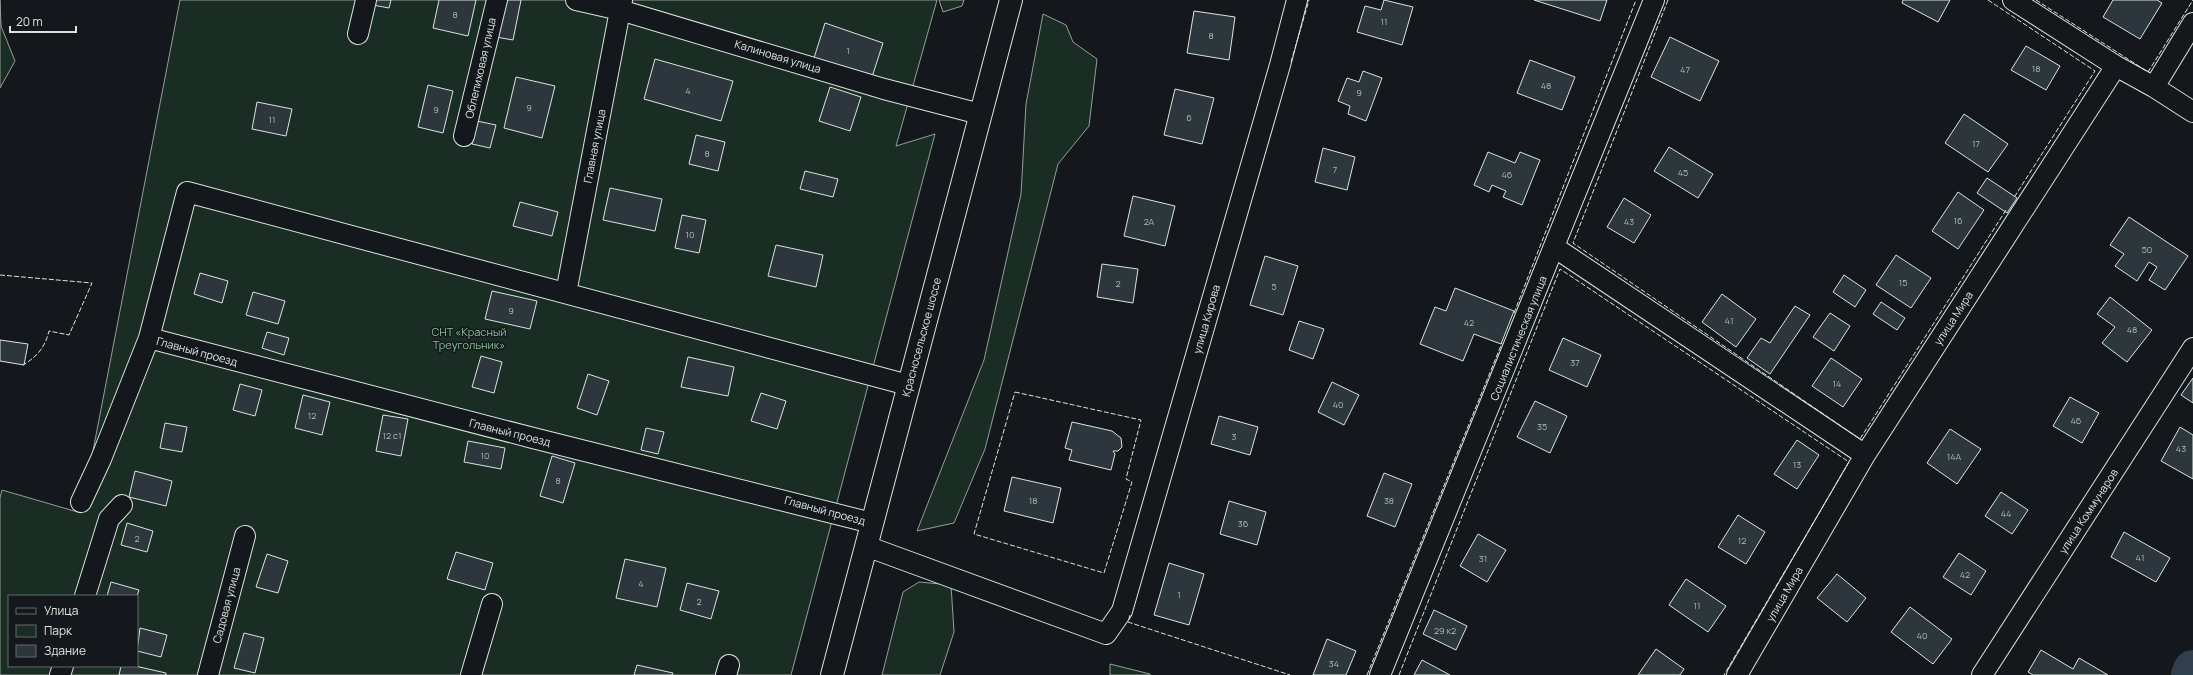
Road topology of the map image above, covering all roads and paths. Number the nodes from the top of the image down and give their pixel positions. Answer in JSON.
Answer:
{"nodes":[{"id":1,"x":366,"y":0,"type":"edge"},
{"id":2,"x":497,"y":0,"type":"edge"},
{"id":3,"x":576,"y":0,"type":"edge"},
{"id":4,"x":1010,"y":0,"type":"edge"},
{"id":5,"x":1297,"y":0,"type":"edge"},
{"id":6,"x":1654,"y":0,"type":"edge"},
{"id":7,"x":2013,"y":0,"type":"edge"},
{"id":8,"x":621,"y":5,"type":"edge"},
{"id":9,"x":2193,"y":23,"type":"edge"},
{"id":10,"x":358,"y":34,"type":"dead end"},
{"id":11,"x":2116,"y":66,"type":"junction"},
{"id":12,"x":2154,"y":87,"type":"junction"},
{"id":13,"x":2193,"y":112,"type":"edge"},
{"id":14,"x":980,"y":114,"type":"junction"},
{"id":15,"x":464,"y":136,"type":"dead end"},
{"id":16,"x":1554,"y":247,"type":"junction"},
{"id":17,"x":566,"y":293,"type":"junction"},
{"id":18,"x":149,"y":338,"type":"junction"},
{"id":19,"x":2193,"y":348,"type":"edge"},
{"id":20,"x":908,"y":385,"type":"junction"},
{"id":21,"x":1865,"y":455,"type":"junction"},
{"id":22,"x":81,"y":502,"type":"dead end"},
{"id":23,"x":122,"y":506,"type":"dead end"},
{"id":24,"x":872,"y":523,"type":"junction"},
{"id":25,"x":245,"y":536,"type":"dead end"},
{"id":26,"x":866,"y":546,"type":"junction"},
{"id":27,"x":85,"y":595,"type":"edge"},
{"id":28,"x":492,"y":604,"type":"dead end"},
{"id":29,"x":208,"y":675,"type":"edge"},
{"id":30,"x":471,"y":675,"type":"edge"},
{"id":31,"x":832,"y":675,"type":"edge"},
{"id":32,"x":1380,"y":675,"type":"edge"},
{"id":33,"x":1736,"y":675,"type":"edge"},
{"id":34,"x":1982,"y":675,"type":"edge"}],
"edges":[{"from":1,"to":10,"type":"street"},
{"from":2,"to":15,"type":"street","name":"Облепиховая улица"},
{"from":3,"to":8,"type":"street","name":"Калиновая улица"},
{"from":4,"to":14,"type":"highway","name":"Красносельское шоссе"},
{"from":5,"to":26,"type":"street","name":"улица Кирова"},
{"from":6,"to":16,"type":"street","name":"Социалистическая улица"},
{"from":7,"to":11,"type":"street"},
{"from":8,"to":14,"type":"street","name":"Калиновая улица"},
{"from":8,"to":17,"type":"street","name":"Главная улица"},
{"from":9,"to":12,"type":"street"},
{"from":11,"to":12,"type":"street"},
{"from":11,"to":21,"type":"street","name":"улица Мира"},
{"from":12,"to":13,"type":"street"},
{"from":14,"to":20,"type":"highway","name":"Красносельское шоссе"},
{"from":16,"to":21,"type":"street"},
{"from":16,"to":32,"type":"street","name":"Социалистическая улица"},
{"from":17,"to":18,"type":"street"},
{"from":17,"to":20,"type":"street"},
{"from":18,"to":22,"type":"street"},
{"from":18,"to":24,"type":"street","name":"Главный проезд"},
{"from":19,"to":34,"type":"street","name":"улица Коммунаров"},
{"from":20,"to":24,"type":"highway","name":"Красносельское шоссе"},
{"from":21,"to":33,"type":"street","name":"улица Мира"},
{"from":23,"to":27,"type":"street"},
{"from":24,"to":26,"type":"highway","name":"Красносельское шоссе"},
{"from":25,"to":29,"type":"street","name":"Садовая улица"},
{"from":26,"to":31,"type":"highway","name":"Красносельское шоссе"},
{"from":28,"to":30,"type":"street"}]}
